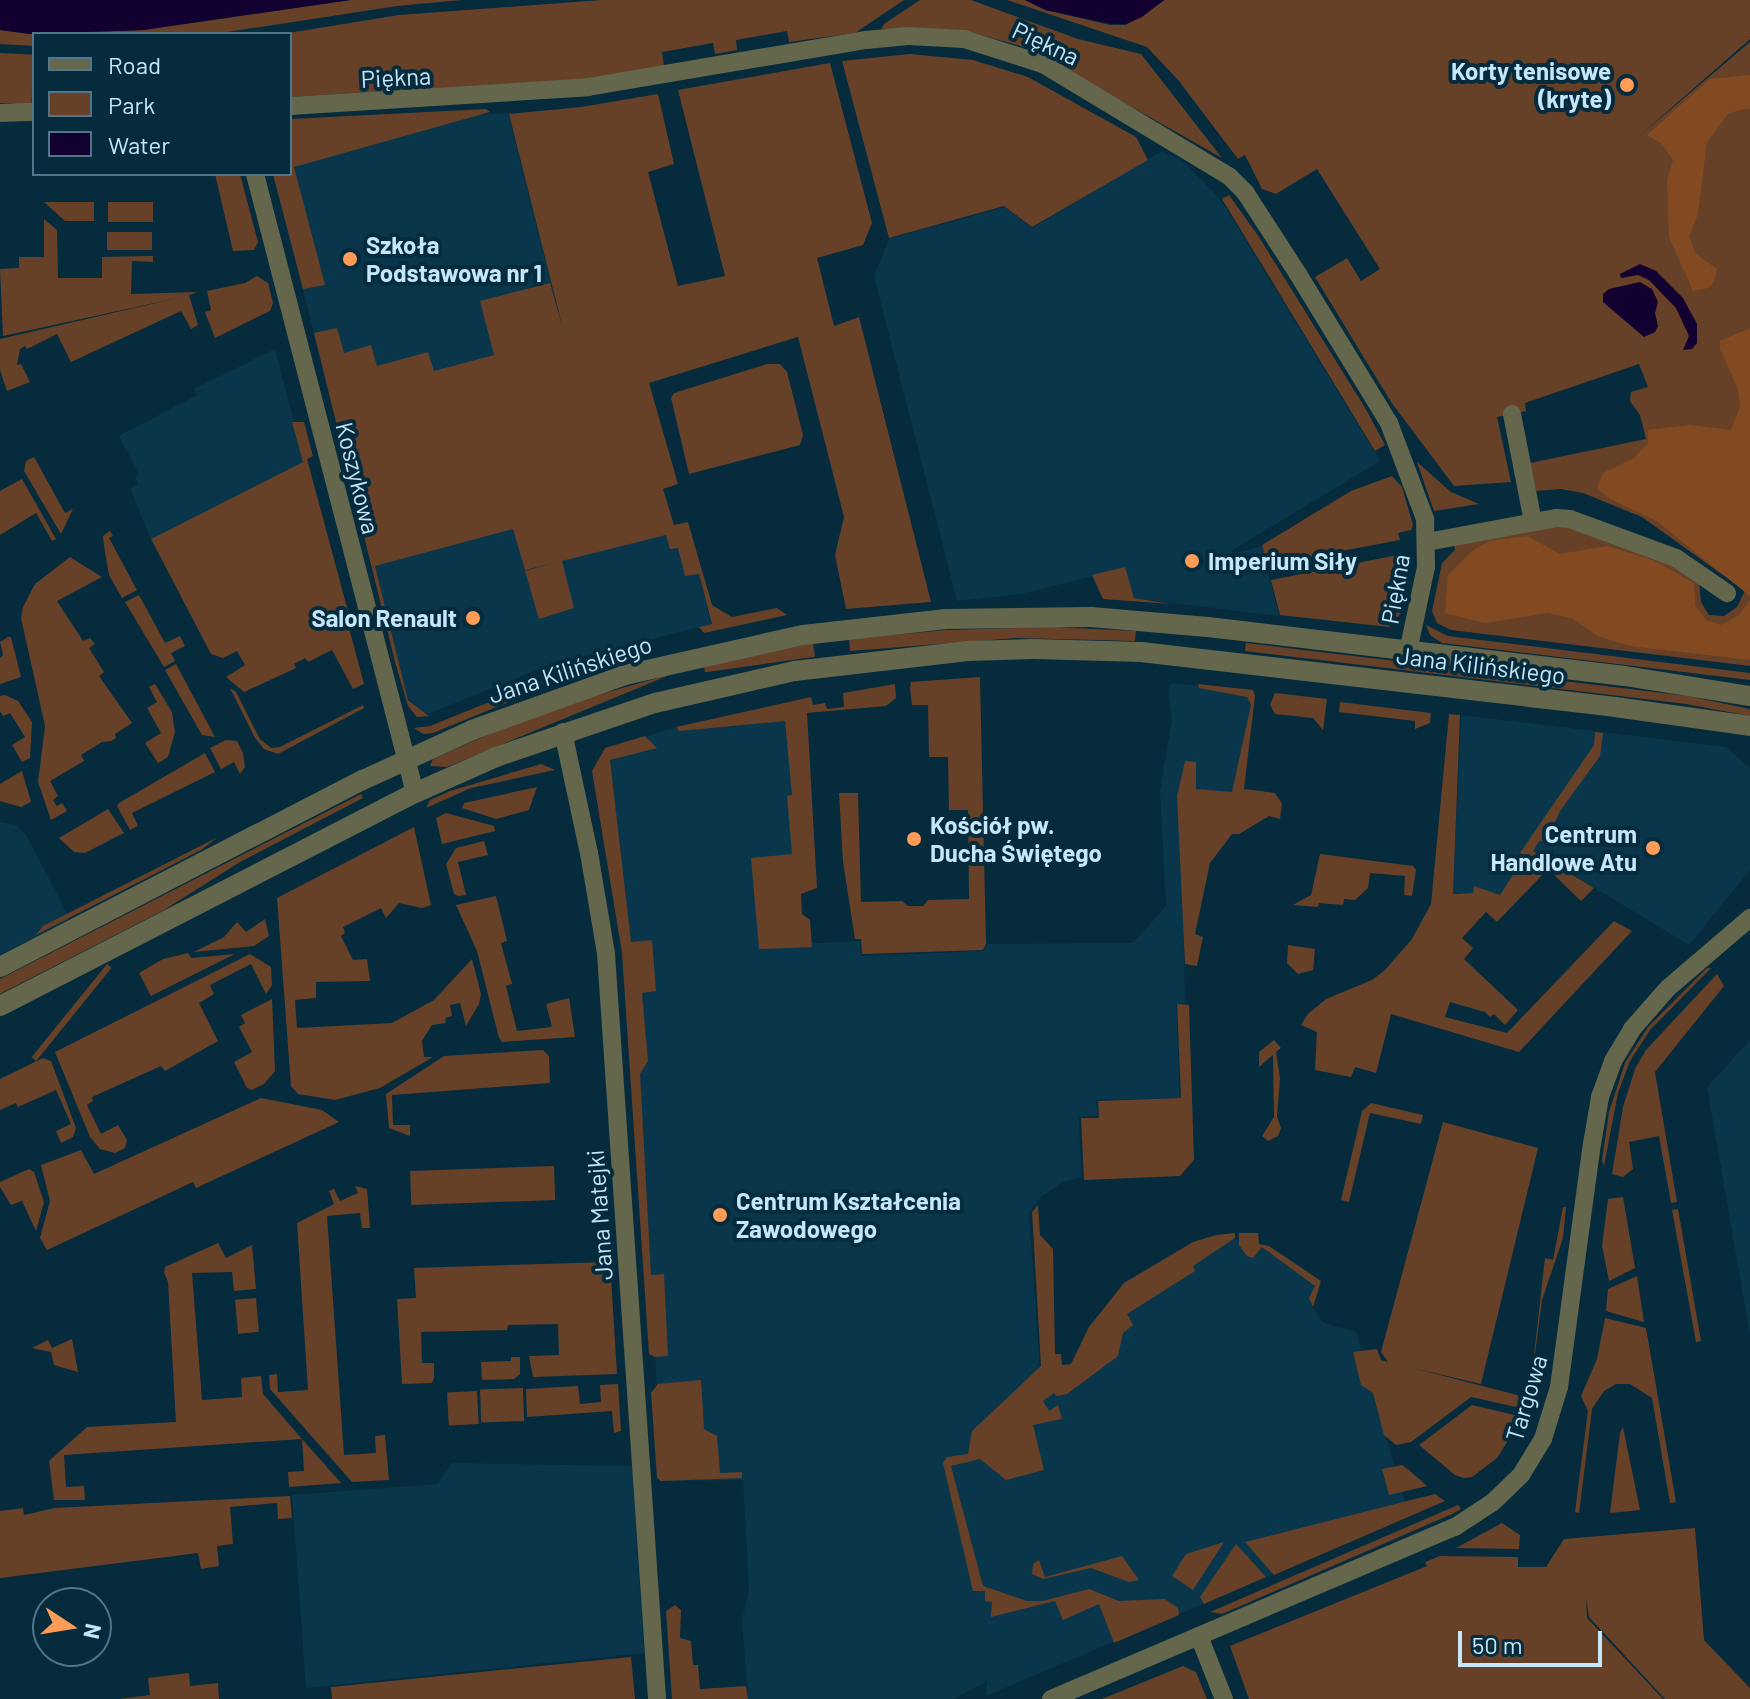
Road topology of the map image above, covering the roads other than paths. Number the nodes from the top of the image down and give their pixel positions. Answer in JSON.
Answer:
{"nodes":[{"id":1,"x":292,"y":106,"type":"edge"},
{"id":2,"x":32,"y":112,"type":"edge"},
{"id":3,"x":0,"y":113,"type":"edge"},
{"id":4,"x":256,"y":176,"type":"edge"},
{"id":5,"x":1512,"y":414,"type":"dead end"},
{"id":6,"x":1533,"y":522,"type":"junction"},
{"id":7,"x":1427,"y":542,"type":"junction"},
{"id":8,"x":1727,"y":593,"type":"dead end"},
{"id":9,"x":1208,"y":627,"type":"junction"},
{"id":10,"x":1408,"y":652,"type":"junction"},
{"id":11,"x":1205,"y":658,"type":"junction"},
{"id":12,"x":1750,"y":696,"type":"edge"},
{"id":13,"x":1750,"y":726,"type":"edge"},
{"id":14,"x":563,"y":732,"type":"junction"},
{"id":15,"x":407,"y":759,"type":"junction"},
{"id":16,"x":415,"y":793,"type":"junction"},
{"id":17,"x":1750,"y":918,"type":"edge"},
{"id":18,"x":0,"y":967,"type":"edge"},
{"id":19,"x":0,"y":1006,"type":"edge"},
{"id":20,"x":1199,"y":1636,"type":"junction"},
{"id":21,"x":657,"y":1699,"type":"edge"},
{"id":22,"x":1051,"y":1699,"type":"edge"},
{"id":23,"x":1224,"y":1699,"type":"edge"}],
"edges":[{"from":1,"to":7,"type":"street","name":"Piękna"},
{"from":2,"to":3,"type":"street"},
{"from":4,"to":15,"type":"street","name":"Koszykowa"},
{"from":5,"to":6,"type":"street"},
{"from":6,"to":7,"type":"street"},
{"from":6,"to":8,"type":"street"},
{"from":7,"to":10,"type":"street","name":"Piękna"},
{"from":9,"to":10,"type":"street","name":"Jana Kilińskiego"},
{"from":9,"to":11,"type":"street"},
{"from":9,"to":15,"type":"street","name":"Jana Kilińskiego"},
{"from":10,"to":12,"type":"street","name":"Jana Kilińskiego"},
{"from":11,"to":13,"type":"street","name":"Jana Kilińskiego"},
{"from":11,"to":14,"type":"street","name":"Jana Kilińskiego"},
{"from":14,"to":16,"type":"street","name":"Jana Kilińskiego"},
{"from":14,"to":21,"type":"street","name":"Jana Matejki"},
{"from":15,"to":16,"type":"street","name":"Koszykowa"},
{"from":15,"to":18,"type":"street","name":"Jana Kilińskiego"},
{"from":16,"to":19,"type":"street","name":"Jana Kilińskiego"},
{"from":17,"to":20,"type":"street","name":"Targowa"},
{"from":20,"to":22,"type":"street","name":"Targowa"},
{"from":20,"to":23,"type":"street"}]}
